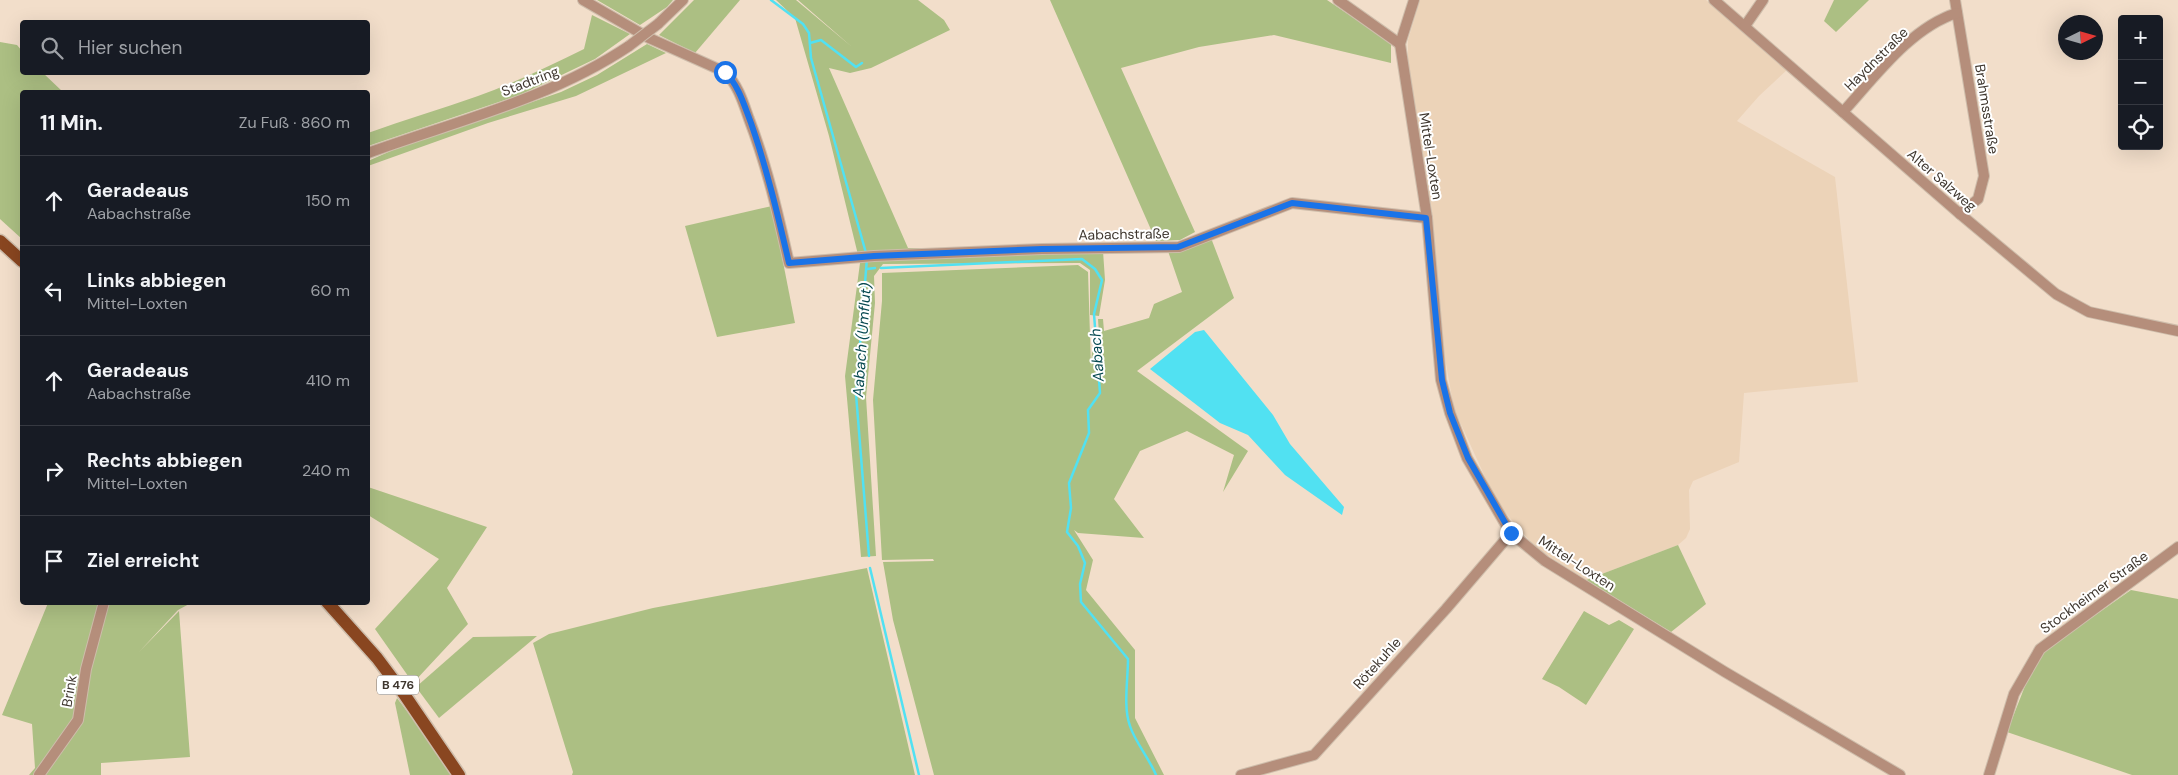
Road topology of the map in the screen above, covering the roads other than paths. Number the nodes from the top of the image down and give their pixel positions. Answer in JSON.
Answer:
{"nodes":[{"id":1,"x":584,"y":0,"type":"edge"},
{"id":2,"x":683,"y":0,"type":"edge"},
{"id":3,"x":1338,"y":0,"type":"edge"},
{"id":4,"x":1414,"y":0,"type":"edge"},
{"id":5,"x":1714,"y":0,"type":"edge"},
{"id":6,"x":1763,"y":0,"type":"edge"},
{"id":7,"x":1955,"y":0,"type":"edge"},
{"id":8,"x":1957,"y":13,"type":"junction"},
{"id":9,"x":1745,"y":26,"type":"junction"},
{"id":10,"x":1400,"y":44,"type":"junction"},
{"id":11,"x":1843,"y":112,"type":"junction"},
{"id":12,"x":370,"y":152,"type":"edge"},
{"id":13,"x":1960,"y":214,"type":"junction"},
{"id":14,"x":1426,"y":218,"type":"junction"},
{"id":15,"x":0,"y":241,"type":"edge"},
{"id":16,"x":20,"y":259,"type":"edge"},
{"id":17,"x":2178,"y":331,"type":"edge"},
{"id":18,"x":1511,"y":533,"type":"junction"},
{"id":19,"x":2178,"y":547,"type":"edge"},
{"id":20,"x":103,"y":605,"type":"edge"},
{"id":21,"x":330,"y":605,"type":"edge"},
{"id":22,"x":40,"y":775,"type":"edge"},
{"id":23,"x":459,"y":775,"type":"edge"},
{"id":24,"x":1241,"y":775,"type":"edge"},
{"id":25,"x":1900,"y":775,"type":"edge"},
{"id":26,"x":1989,"y":775,"type":"edge"}],
"edges":[{"from":1,"to":14,"type":"street","name":"Aabachstraße"},
{"from":2,"to":12,"type":"street","name":"Stadtring","bridge":true},
{"from":3,"to":10,"type":"street"},
{"from":4,"to":10,"type":"street","name":"Mittel-Loxten"},
{"from":5,"to":9,"type":"street","name":"Alter Salzweg"},
{"from":6,"to":9,"type":"street"},
{"from":7,"to":8,"type":"street","name":"Brahmsstraße"},
{"from":8,"to":11,"type":"street","name":"Haydnstraße"},
{"from":8,"to":13,"type":"street","name":"Brahmsstraße"},
{"from":9,"to":11,"type":"street","name":"Alter Salzweg"},
{"from":10,"to":14,"type":"street","name":"Mittel-Loxten"},
{"from":11,"to":13,"type":"street","name":"Alter Salzweg"},
{"from":13,"to":17,"type":"street","name":"Alter Salzweg"},
{"from":14,"to":18,"type":"street","name":"Mittel-Loxten"},
{"from":15,"to":16,"type":"main road"},
{"from":18,"to":24,"type":"street","name":"Rötekuhle"},
{"from":18,"to":25,"type":"street","name":"Mittel-Loxten"},
{"from":19,"to":26,"type":"street","name":"Stockheimer Straße"},
{"from":20,"to":22,"type":"street","name":"Brink"},
{"from":21,"to":23,"type":"main road","number":"B 476"}]}
